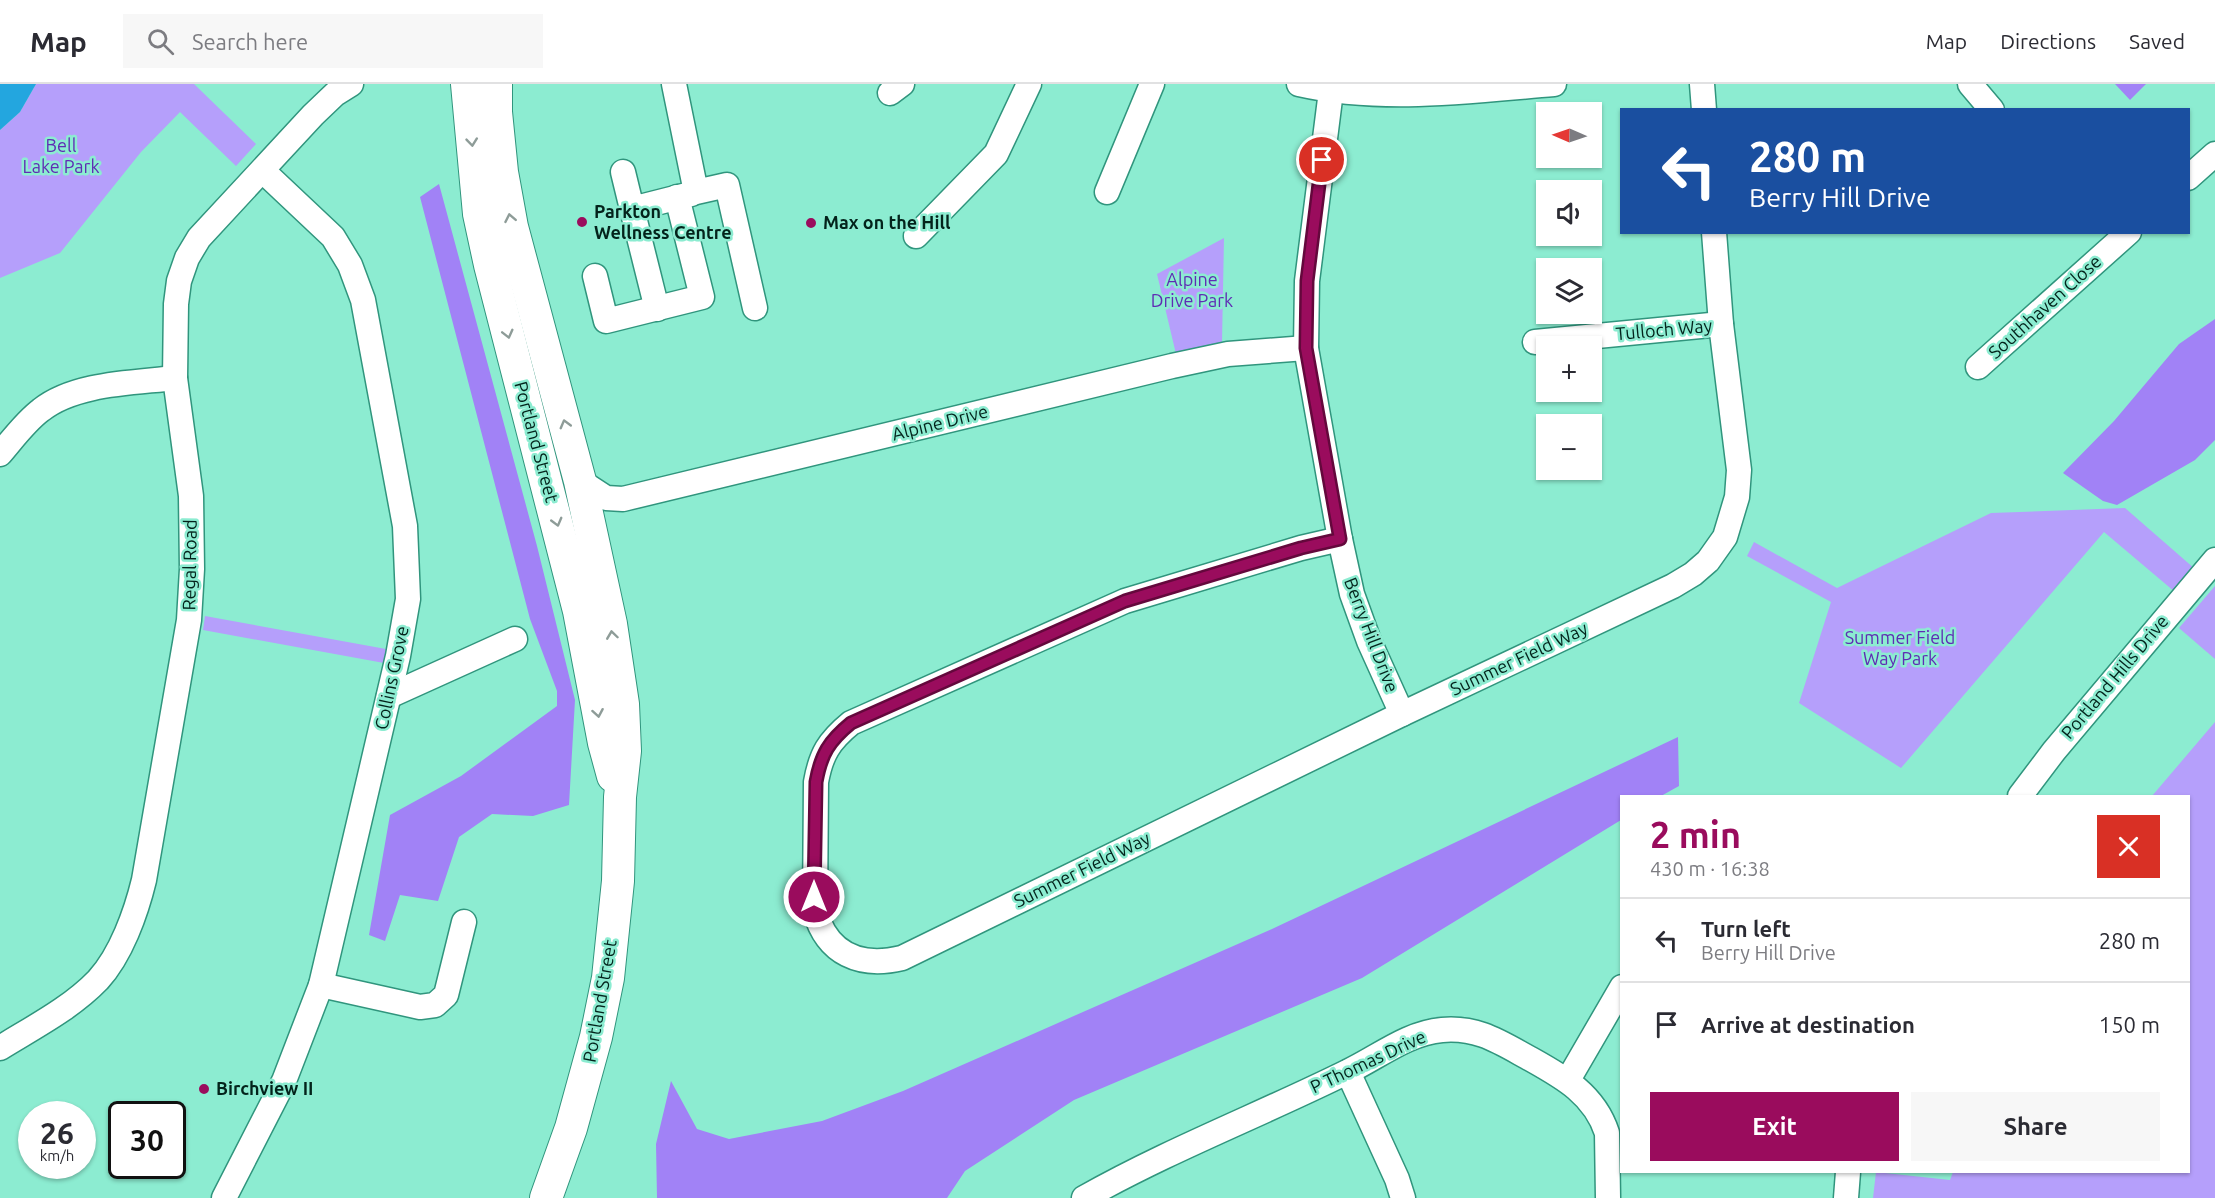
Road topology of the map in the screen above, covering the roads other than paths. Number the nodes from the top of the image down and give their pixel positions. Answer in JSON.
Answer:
{"nodes":[{"id":1,"x":351,"y":84,"type":"edge"},
{"id":2,"x":467,"y":84,"type":"edge"},
{"id":3,"x":496,"y":84,"type":"edge"},
{"id":4,"x":674,"y":84,"type":"edge"},
{"id":5,"x":1029,"y":84,"type":"edge"},
{"id":6,"x":1152,"y":84,"type":"edge"},
{"id":7,"x":1299,"y":84,"type":"edge"},
{"id":8,"x":1702,"y":84,"type":"edge"},
{"id":9,"x":1970,"y":84,"type":"edge"},
{"id":10,"x":1540,"y":85,"type":"edge"},
{"id":11,"x":1331,"y":91,"type":"junction"},
{"id":12,"x":1704,"y":108,"type":"edge"},
{"id":13,"x":1990,"y":108,"type":"edge"},
{"id":14,"x":2215,"y":154,"type":"edge"},
{"id":15,"x":263,"y":171,"type":"junction"},
{"id":16,"x":623,"y":172,"type":"dead end"},
{"id":17,"x":2190,"y":176,"type":"edge"},
{"id":18,"x":1107,"y":192,"type":"dead end"},
{"id":19,"x":687,"y":195,"type":"junction"},
{"id":20,"x":632,"y":209,"type":"junction"},
{"id":21,"x":1714,"y":234,"type":"edge"},
{"id":22,"x":916,"y":236,"type":"dead end"},
{"id":23,"x":2113,"y":237,"type":"edge"},
{"id":24,"x":595,"y":276,"type":"dead end"},
{"id":25,"x":755,"y":308,"type":"dead end"},
{"id":26,"x":657,"y":309,"type":"junction"},
{"id":27,"x":1721,"y":324,"type":"junction"},
{"id":28,"x":1535,"y":342,"type":"dead end"},
{"id":29,"x":1306,"y":348,"type":"junction"},
{"id":30,"x":1978,"y":367,"type":"dead end"},
{"id":31,"x":175,"y":378,"type":"junction"},
{"id":32,"x":0,"y":454,"type":"edge"},
{"id":33,"x":580,"y":481,"type":"junction"},
{"id":34,"x":1340,"y":539,"type":"junction"},
{"id":35,"x":2215,"y":560,"type":"edge"},
{"id":36,"x":515,"y":639,"type":"dead end"},
{"id":37,"x":389,"y":696,"type":"junction"},
{"id":38,"x":1402,"y":714,"type":"junction"},
{"id":39,"x":2021,"y":795,"type":"edge"},
{"id":40,"x":620,"y":797,"type":"junction"},
{"id":41,"x":464,"y":922,"type":"dead end"},
{"id":42,"x":321,"y":985,"type":"junction"},
{"id":43,"x":1620,"y":990,"type":"edge"},
{"id":44,"x":0,"y":1048,"type":"edge"},
{"id":45,"x":1348,"y":1072,"type":"junction"},
{"id":46,"x":1568,"y":1080,"type":"junction"},
{"id":47,"x":1848,"y":1173,"type":"edge"},
{"id":48,"x":224,"y":1198,"type":"edge"},
{"id":49,"x":546,"y":1198,"type":"edge"},
{"id":50,"x":1085,"y":1198,"type":"edge"},
{"id":51,"x":1403,"y":1198,"type":"edge"},
{"id":52,"x":1608,"y":1198,"type":"edge"},
{"id":53,"x":1846,"y":1198,"type":"edge"}],
"edges":[{"from":1,"to":15,"type":"street","name":"Regal Road"},
{"from":2,"to":40,"type":"main road","name":"Portland Street","one_way":true},
{"from":33,"to":3,"type":"main road","name":"Portland Street","one_way":true},
{"from":4,"to":19,"type":"street"},
{"from":5,"to":22,"type":"street"},
{"from":6,"to":18,"type":"street"},
{"from":7,"to":11,"type":"street"},
{"from":8,"to":12,"type":"street"},
{"from":9,"to":13,"type":"street"},
{"from":10,"to":11,"type":"street"},
{"from":11,"to":29,"type":"street","name":"Berry Hill Drive"},
{"from":14,"to":17,"type":"street"},
{"from":15,"to":31,"type":"street","name":"Regal Road"},
{"from":15,"to":37,"type":"street","name":"Collins Grove"},
{"from":16,"to":20,"type":"street"},
{"from":19,"to":20,"type":"street"},
{"from":19,"to":25,"type":"street"},
{"from":19,"to":26,"type":"street"},
{"from":20,"to":26,"type":"street"},
{"from":21,"to":27,"type":"street","name":"Summer Field Way"},
{"from":23,"to":30,"type":"street","name":"Southhaven Close"},
{"from":24,"to":26,"type":"street"},
{"from":27,"to":28,"type":"street","name":"Tulloch Way"},
{"from":27,"to":38,"type":"street","name":"Summer Field Way"},
{"from":29,"to":33,"type":"street","name":"Alpine Drive"},
{"from":29,"to":34,"type":"street","name":"Berry Hill Drive"},
{"from":31,"to":32,"type":"street"},
{"from":31,"to":44,"type":"street","name":"Regal Road"},
{"from":40,"to":33,"type":"main road","name":"Portland Street","one_way":true},
{"from":34,"to":38,"type":"street","name":"Berry Hill Drive"},
{"from":34,"to":38,"type":"street","name":"Summer Field Way"},
{"from":35,"to":39,"type":"street","name":"Portland Hills Drive"},
{"from":36,"to":37,"type":"street"},
{"from":37,"to":42,"type":"street","name":"Collins Grove"},
{"from":40,"to":49,"type":"main road","name":"Portland Street"},
{"from":41,"to":42,"type":"street"},
{"from":42,"to":48,"type":"street","name":"Collins Grove"},
{"from":43,"to":46,"type":"street"},
{"from":45,"to":46,"type":"street","name":"P Thomas Drive"},
{"from":45,"to":50,"type":"street","name":"P Thomas Drive"},
{"from":45,"to":51,"type":"street"},
{"from":46,"to":52,"type":"street","name":"P Thomas Drive"},
{"from":47,"to":53,"type":"street"}]}
